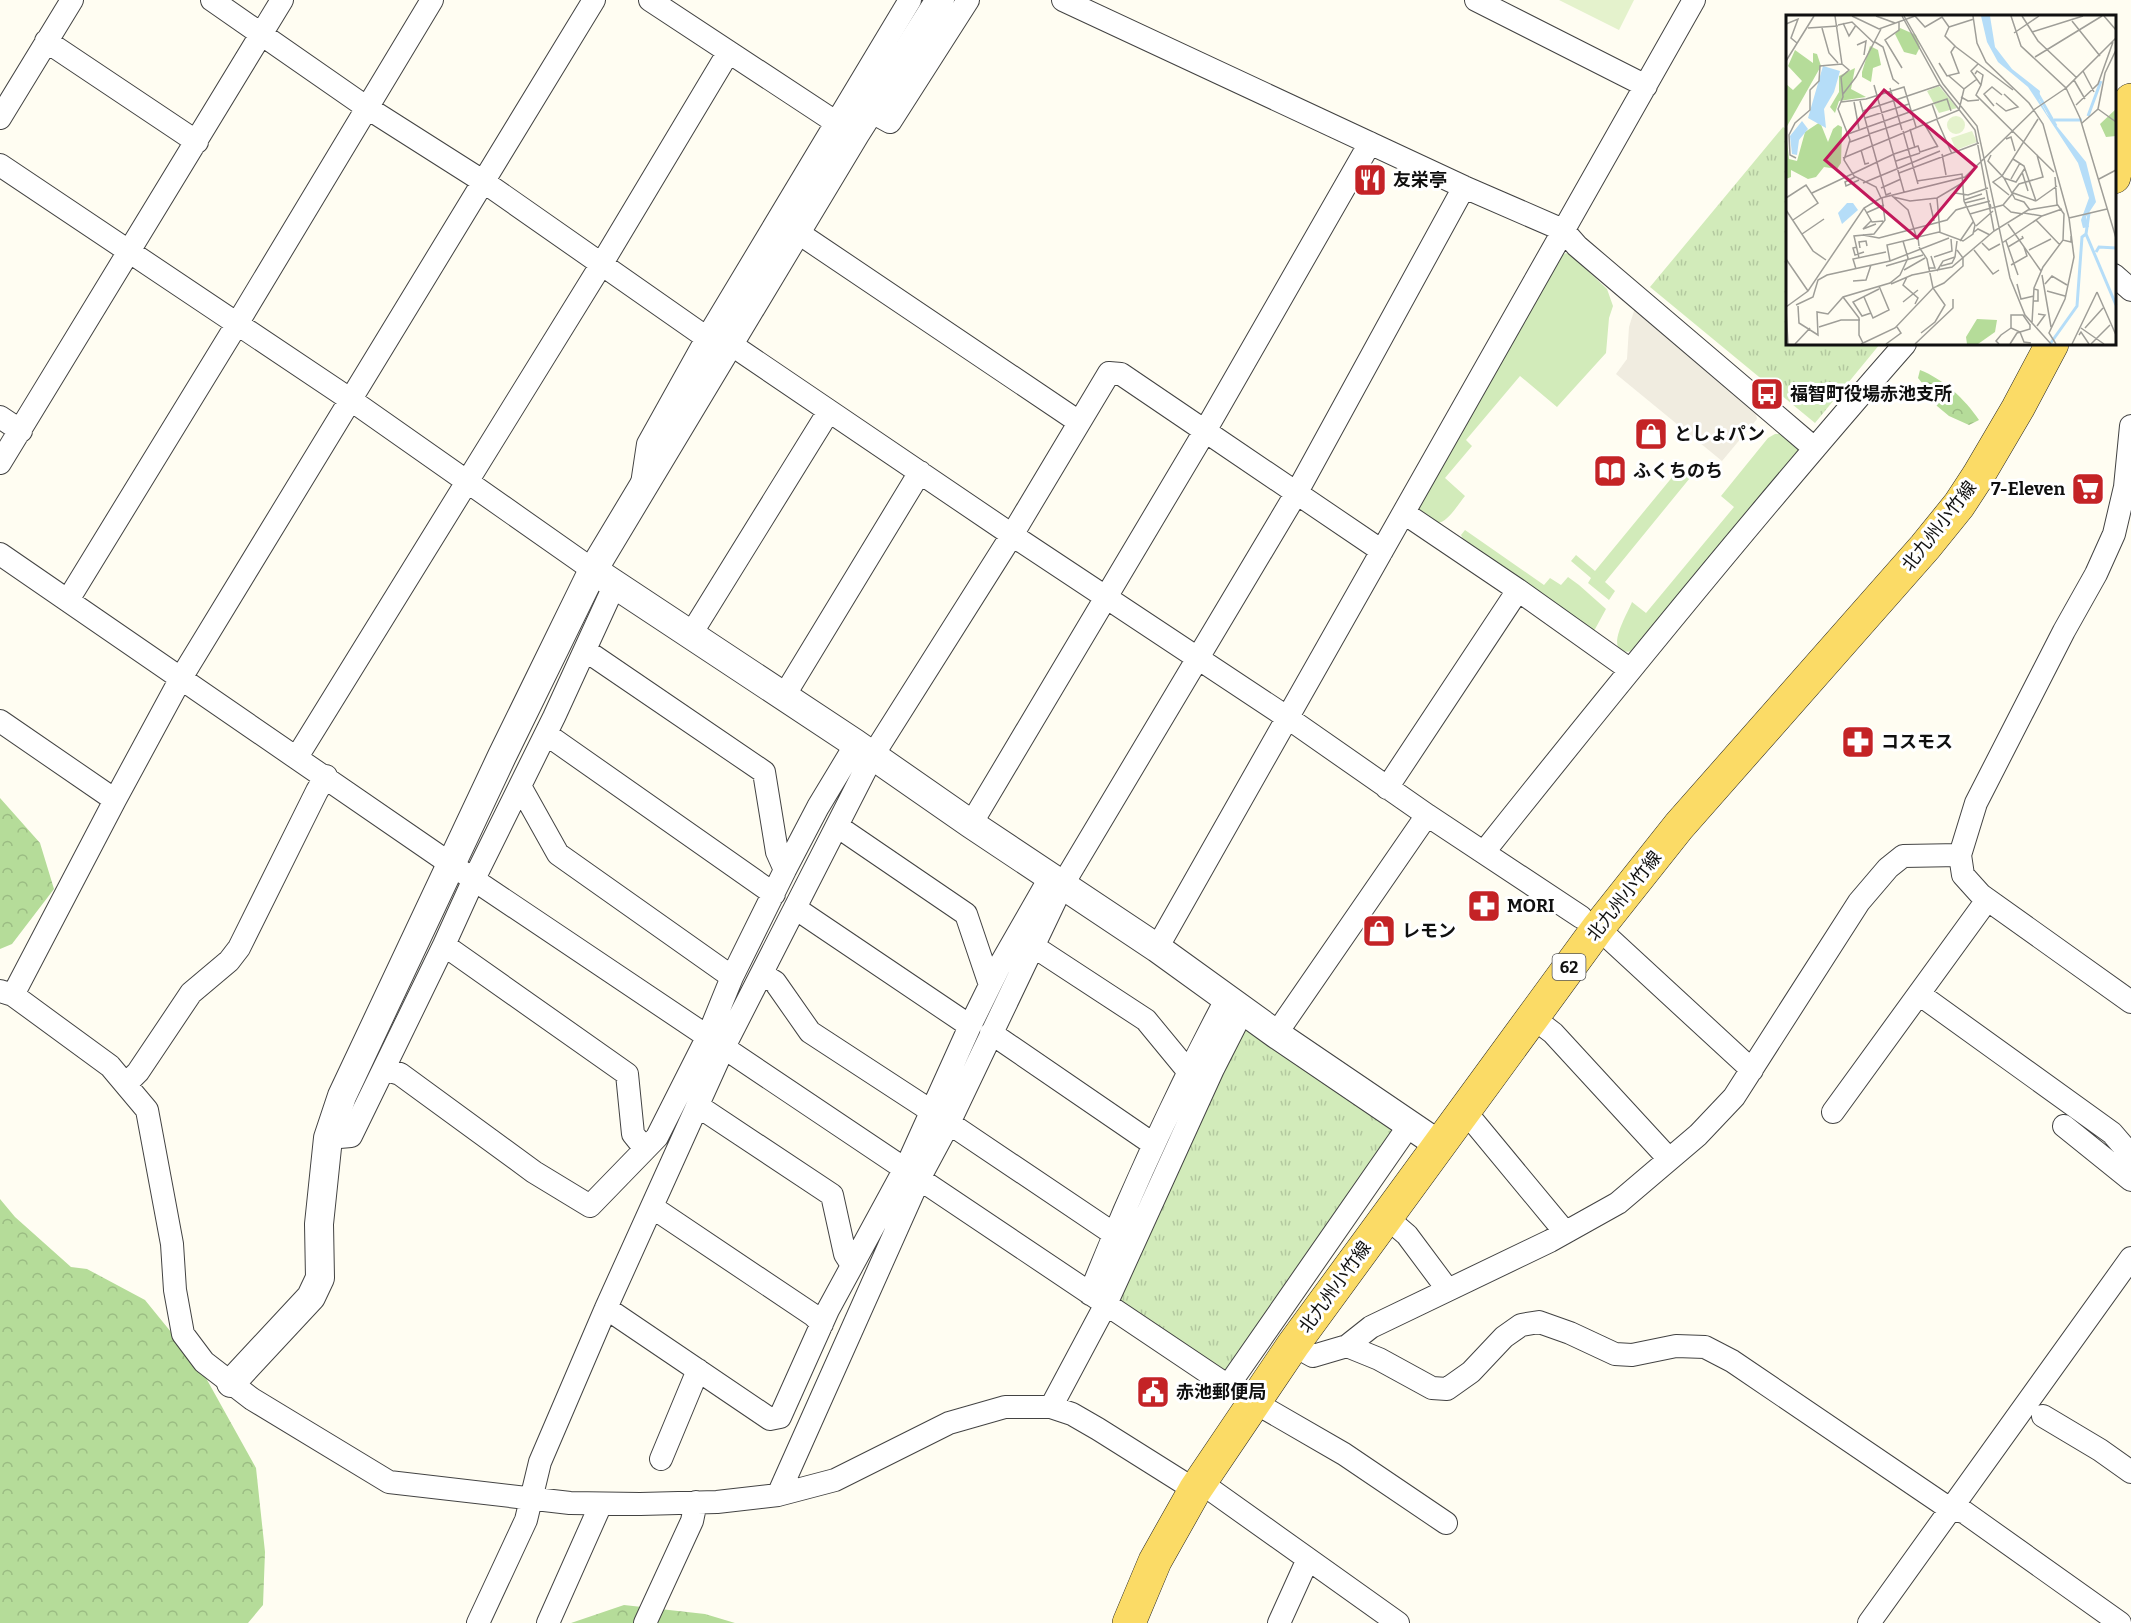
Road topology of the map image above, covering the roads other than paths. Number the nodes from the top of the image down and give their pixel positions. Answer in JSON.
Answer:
{"nodes":[{"id":1,"x":72,"y":0,"type":"edge"},
{"id":2,"x":212,"y":0,"type":"edge"},
{"id":3,"x":282,"y":0,"type":"edge"},
{"id":4,"x":432,"y":0,"type":"edge"},
{"id":5,"x":594,"y":0,"type":"edge"},
{"id":6,"x":650,"y":0,"type":"edge"},
{"id":7,"x":940,"y":0,"type":"edge"},
{"id":8,"x":968,"y":0,"type":"edge"},
{"id":9,"x":1063,"y":0,"type":"edge"},
{"id":10,"x":1476,"y":0,"type":"edge"},
{"id":11,"x":1694,"y":0,"type":"edge"},
{"id":12,"x":902,"y":3,"type":"edge"},
{"id":13,"x":261,"y":34,"type":"junction"},
{"id":14,"x":46,"y":41,"type":"junction"},
{"id":15,"x":728,"y":53,"type":"junction"},
{"id":16,"x":1646,"y":86,"type":"junction"},
{"id":17,"x":2131,"y":100,"type":"edge"},
{"id":18,"x":366,"y":107,"type":"junction"},
{"id":19,"x":0,"y":118,"type":"edge"},
{"id":20,"x":854,"y":123,"type":"junction"},
{"id":21,"x":197,"y":142,"type":"junction"},
{"id":22,"x":1370,"y":142,"type":"junction"},
{"id":23,"x":0,"y":165,"type":"edge"},
{"id":24,"x":2116,"y":172,"type":"edge"},
{"id":25,"x":484,"y":182,"type":"junction"},
{"id":26,"x":1464,"y":187,"type":"junction"},
{"id":27,"x":1563,"y":230,"type":"junction"},
{"id":28,"x":797,"y":232,"type":"junction"},
{"id":29,"x":129,"y":252,"type":"junction"},
{"id":30,"x":601,"y":265,"type":"junction"},
{"id":31,"x":2116,"y":276,"type":"edge"},
{"id":32,"x":2131,"y":290,"type":"edge"},
{"id":33,"x":237,"y":324,"type":"junction"},
{"id":34,"x":718,"y":341,"type":"junction"},
{"id":35,"x":1904,"y":345,"type":"edge"},
{"id":36,"x":2051,"y":345,"type":"edge"},
{"id":37,"x":351,"y":400,"type":"junction"},
{"id":38,"x":829,"y":411,"type":"junction"},
{"id":39,"x":0,"y":417,"type":"edge"},
{"id":40,"x":1079,"y":422,"type":"junction"},
{"id":41,"x":2131,"y":426,"type":"edge"},
{"id":42,"x":21,"y":431,"type":"junction"},
{"id":43,"x":1205,"y":431,"type":"junction"},
{"id":44,"x":1814,"y":448,"type":"junction"},
{"id":45,"x":0,"y":463,"type":"edge"},
{"id":46,"x":920,"y":472,"type":"junction"},
{"id":47,"x":467,"y":479,"type":"junction"},
{"id":48,"x":1297,"y":492,"type":"junction"},
{"id":49,"x":1404,"y":513,"type":"junction"},
{"id":50,"x":1012,"y":535,"type":"junction"},
{"id":51,"x":1382,"y":551,"type":"junction"},
{"id":52,"x":0,"y":554,"type":"edge"},
{"id":53,"x":604,"y":577,"type":"junction"},
{"id":54,"x":1518,"y":590,"type":"junction"},
{"id":55,"x":1107,"y":597,"type":"junction"},
{"id":56,"x":68,"y":600,"type":"junction"},
{"id":57,"x":691,"y":634,"type":"junction"},
{"id":58,"x":585,"y":650,"type":"junction"},
{"id":59,"x":1198,"y":658,"type":"junction"},
{"id":60,"x":1629,"y":669,"type":"junction"},
{"id":61,"x":181,"y":678,"type":"junction"},
{"id":62,"x":784,"y":696,"type":"junction"},
{"id":63,"x":1288,"y":718,"type":"junction"},
{"id":64,"x":0,"y":721,"type":"edge"},
{"id":65,"x":546,"y":734,"type":"junction"},
{"id":66,"x":865,"y":749,"type":"junction"},
{"id":67,"x":297,"y":757,"type":"junction"},
{"id":68,"x":326,"y":776,"type":"junction"},
{"id":69,"x":520,"y":786,"type":"junction"},
{"id":70,"x":1387,"y":788,"type":"junction"},
{"id":71,"x":114,"y":800,"type":"junction"},
{"id":72,"x":1426,"y":815,"type":"junction"},
{"id":73,"x":971,"y":824,"type":"junction"},
{"id":74,"x":837,"y":826,"type":"junction"},
{"id":75,"x":1484,"y":852,"type":"junction"},
{"id":76,"x":1960,"y":855,"type":"junction"},
{"id":77,"x":785,"y":870,"type":"junction"},
{"id":78,"x":463,"y":872,"type":"junction"},
{"id":79,"x":1057,"y":880,"type":"junction"},
{"id":80,"x":774,"y":894,"type":"junction"},
{"id":81,"x":1987,"y":900,"type":"junction"},
{"id":82,"x":795,"y":908,"type":"junction"},
{"id":83,"x":1589,"y":922,"type":"junction"},
{"id":84,"x":444,"y":945,"type":"junction"},
{"id":85,"x":1033,"y":946,"type":"junction"},
{"id":86,"x":1157,"y":948,"type":"junction"},
{"id":87,"x":762,"y":974,"type":"junction"},
{"id":88,"x":732,"y":976,"type":"junction"},
{"id":89,"x":990,"y":985,"type":"junction"},
{"id":90,"x":7,"y":993,"type":"edge"},
{"id":91,"x":1919,"y":994,"type":"junction"},
{"id":92,"x":2131,"y":1002,"type":"edge"},
{"id":93,"x":1235,"y":1004,"type":"junction"},
{"id":94,"x":1532,"y":1017,"type":"junction"},
{"id":95,"x":980,"y":1029,"type":"junction"},
{"id":96,"x":1276,"y":1034,"type":"junction"},
{"id":97,"x":716,"y":1041,"type":"junction"},
{"id":98,"x":384,"y":1069,"type":"junction"},
{"id":99,"x":1752,"y":1070,"type":"junction"},
{"id":100,"x":1188,"y":1071,"type":"junction"},
{"id":101,"x":126,"y":1084,"type":"junction"},
{"id":102,"x":698,"y":1106,"type":"junction"},
{"id":103,"x":1464,"y":1110,"type":"junction"},
{"id":104,"x":1833,"y":1112,"type":"dead end"},
{"id":105,"x":940,"y":1117,"type":"junction"},
{"id":106,"x":1410,"y":1124,"type":"junction"},
{"id":107,"x":2064,"y":1126,"type":"dead end"},
{"id":108,"x":328,"y":1138,"type":"junction"},
{"id":109,"x":1154,"y":1144,"type":"junction"},
{"id":110,"x":1438,"y":1144,"type":"junction"},
{"id":111,"x":645,"y":1149,"type":"junction"},
{"id":112,"x":2131,"y":1155,"type":"edge"},
{"id":113,"x":1670,"y":1160,"type":"junction"},
{"id":114,"x":913,"y":1173,"type":"junction"},
{"id":115,"x":2131,"y":1180,"type":"edge"},
{"id":116,"x":652,"y":1207,"type":"junction"},
{"id":117,"x":1386,"y":1217,"type":"junction"},
{"id":118,"x":1566,"y":1232,"type":"junction"},
{"id":119,"x":1114,"y":1234,"type":"junction"},
{"id":120,"x":2131,"y":1258,"type":"edge"},
{"id":121,"x":852,"y":1264,"type":"junction"},
{"id":122,"x":1448,"y":1290,"type":"junction"},
{"id":123,"x":1098,"y":1299,"type":"junction"},
{"id":124,"x":606,"y":1308,"type":"junction"},
{"id":125,"x":822,"y":1324,"type":"junction"},
{"id":126,"x":1293,"y":1345,"type":"junction"},
{"id":127,"x":1347,"y":1346,"type":"junction"},
{"id":128,"x":698,"y":1371,"type":"junction"},
{"id":129,"x":231,"y":1383,"type":"junction"},
{"id":130,"x":1254,"y":1402,"type":"junction"},
{"id":131,"x":1051,"y":1407,"type":"junction"},
{"id":132,"x":2043,"y":1416,"type":"dead end"},
{"id":133,"x":661,"y":1459,"type":"dead end"},
{"id":134,"x":2131,"y":1472,"type":"edge"},
{"id":135,"x":1198,"y":1486,"type":"junction"},
{"id":136,"x":778,"y":1495,"type":"junction"},
{"id":137,"x":530,"y":1498,"type":"junction"},
{"id":138,"x":696,"y":1502,"type":"junction"},
{"id":139,"x":601,"y":1504,"type":"junction"},
{"id":140,"x":1950,"y":1509,"type":"junction"},
{"id":141,"x":1446,"y":1523,"type":"dead end"},
{"id":142,"x":1308,"y":1559,"type":"junction"},
{"id":143,"x":478,"y":1623,"type":"edge"},
{"id":144,"x":548,"y":1623,"type":"edge"},
{"id":145,"x":645,"y":1623,"type":"edge"},
{"id":146,"x":1129,"y":1623,"type":"edge"},
{"id":147,"x":1279,"y":1623,"type":"edge"},
{"id":148,"x":1398,"y":1623,"type":"edge"},
{"id":149,"x":1869,"y":1623,"type":"edge"},
{"id":150,"x":2120,"y":1623,"type":"edge"}],
"edges":[{"from":1,"to":14,"type":"street"},
{"from":2,"to":13,"type":"street"},
{"from":3,"to":13,"type":"street"},
{"from":4,"to":18,"type":"street"},
{"from":5,"to":25,"type":"street"},
{"from":6,"to":15,"type":"street"},
{"from":7,"to":20,"type":"street"},
{"from":8,"to":20,"type":"street"},
{"from":9,"to":22,"type":"street"},
{"from":10,"to":16,"type":"street"},
{"from":11,"to":16,"type":"street"},
{"from":12,"to":20,"type":"street"},
{"from":13,"to":18,"type":"street"},
{"from":13,"to":21,"type":"street"},
{"from":14,"to":19,"type":"street"},
{"from":14,"to":21,"type":"street"},
{"from":15,"to":20,"type":"street"},
{"from":15,"to":30,"type":"street"},
{"from":16,"to":27,"type":"street"},
{"from":17,"to":24,"type":"main road"},
{"from":18,"to":25,"type":"street"},
{"from":18,"to":33,"type":"street"},
{"from":20,"to":28,"type":"street"},
{"from":20,"to":34,"type":"street"},
{"from":21,"to":29,"type":"street"},
{"from":22,"to":26,"type":"street"},
{"from":22,"to":43,"type":"street"},
{"from":23,"to":29,"type":"street"},
{"from":25,"to":30,"type":"street"},
{"from":25,"to":37,"type":"street"},
{"from":26,"to":27,"type":"street"},
{"from":26,"to":48,"type":"street"},
{"from":27,"to":44,"type":"street"},
{"from":27,"to":49,"type":"street"},
{"from":28,"to":34,"type":"street"},
{"from":28,"to":40,"type":"street"},
{"from":29,"to":33,"type":"street"},
{"from":29,"to":42,"type":"street"},
{"from":30,"to":34,"type":"street"},
{"from":30,"to":47,"type":"street"},
{"from":31,"to":32,"type":"street"},
{"from":33,"to":37,"type":"street"},
{"from":33,"to":56,"type":"street"},
{"from":34,"to":38,"type":"street"},
{"from":34,"to":53,"type":"street"},
{"from":35,"to":44,"type":"street"},
{"from":36,"to":83,"type":"main road","name":"北九州小竹線","number":"62"},
{"from":37,"to":47,"type":"street"},
{"from":37,"to":61,"type":"street"},
{"from":38,"to":46,"type":"street"},
{"from":38,"to":57,"type":"street"},
{"from":39,"to":42,"type":"street"},
{"from":40,"to":43,"type":"street"},
{"from":40,"to":50,"type":"street"},
{"from":41,"to":76,"type":"street"},
{"from":42,"to":45,"type":"street"},
{"from":43,"to":48,"type":"street"},
{"from":43,"to":55,"type":"street"},
{"from":44,"to":60,"type":"street"},
{"from":46,"to":50,"type":"street"},
{"from":46,"to":62,"type":"street"},
{"from":47,"to":53,"type":"street"},
{"from":47,"to":67,"type":"street"},
{"from":48,"to":51,"type":"street"},
{"from":48,"to":59,"type":"street"},
{"from":49,"to":51,"type":"street"},
{"from":49,"to":54,"type":"street"},
{"from":50,"to":55,"type":"street"},
{"from":50,"to":66,"type":"street"},
{"from":51,"to":63,"type":"street"},
{"from":52,"to":56,"type":"street"},
{"from":53,"to":57,"type":"street"},
{"from":53,"to":58,"type":"street"},
{"from":53,"to":78,"type":"street"},
{"from":54,"to":60,"type":"street"},
{"from":54,"to":70,"type":"street"},
{"from":55,"to":59,"type":"street"},
{"from":55,"to":73,"type":"street"},
{"from":56,"to":61,"type":"street"},
{"from":57,"to":62,"type":"street"},
{"from":58,"to":65,"type":"street"},
{"from":58,"to":77,"type":"street"},
{"from":59,"to":63,"type":"street"},
{"from":59,"to":79,"type":"street"},
{"from":60,"to":75,"type":"street"},
{"from":61,"to":67,"type":"street"},
{"from":61,"to":71,"type":"street"},
{"from":62,"to":66,"type":"street"},
{"from":63,"to":70,"type":"street"},
{"from":63,"to":86,"type":"street"},
{"from":64,"to":71,"type":"street"},
{"from":65,"to":69,"type":"street"},
{"from":65,"to":80,"type":"street"},
{"from":66,"to":73,"type":"street"},
{"from":66,"to":74,"type":"street"},
{"from":66,"to":77,"type":"street"},
{"from":67,"to":68,"type":"street"},
{"from":68,"to":78,"type":"street"},
{"from":68,"to":101,"type":"street"},
{"from":69,"to":78,"type":"street"},
{"from":69,"to":88,"type":"street"},
{"from":70,"to":72,"type":"street"},
{"from":71,"to":90,"type":"street"},
{"from":72,"to":75,"type":"street"},
{"from":72,"to":96,"type":"street"},
{"from":73,"to":79,"type":"street"},
{"from":74,"to":82,"type":"street"},
{"from":74,"to":89,"type":"street"},
{"from":75,"to":83,"type":"street"},
{"from":76,"to":81,"type":"street"},
{"from":76,"to":99,"type":"street"},
{"from":77,"to":80,"type":"street"},
{"from":78,"to":84,"type":"street"},
{"from":78,"to":97,"type":"street"},
{"from":78,"to":108,"type":"street"},
{"from":79,"to":85,"type":"street"},
{"from":79,"to":86,"type":"street"},
{"from":79,"to":89,"type":"street"},
{"from":80,"to":88,"type":"street"},
{"from":81,"to":91,"type":"street"},
{"from":81,"to":92,"type":"street"},
{"from":82,"to":87,"type":"street"},
{"from":82,"to":95,"type":"street"},
{"from":83,"to":94,"type":"main road","name":"北九州小竹線","number":"62"},
{"from":83,"to":99,"type":"street"},
{"from":84,"to":98,"type":"street"},
{"from":84,"to":111,"type":"street"},
{"from":85,"to":95,"type":"street"},
{"from":85,"to":100,"type":"street"},
{"from":86,"to":93,"type":"street"},
{"from":87,"to":97,"type":"street"},
{"from":87,"to":105,"type":"street"},
{"from":88,"to":97,"type":"street"},
{"from":89,"to":95,"type":"street"},
{"from":90,"to":101,"type":"street"},
{"from":91,"to":104,"type":"street"},
{"from":91,"to":112,"type":"street"},
{"from":93,"to":96,"type":"street"},
{"from":93,"to":100,"type":"street"},
{"from":93,"to":123,"type":"street"},
{"from":94,"to":103,"type":"main road","name":"北九州小竹線","number":"62"},
{"from":94,"to":113,"type":"street"},
{"from":95,"to":105,"type":"street"},
{"from":95,"to":109,"type":"street"},
{"from":96,"to":106,"type":"street"},
{"from":97,"to":102,"type":"street"},
{"from":97,"to":111,"type":"street"},
{"from":97,"to":114,"type":"street"},
{"from":98,"to":108,"type":"street"},
{"from":98,"to":111,"type":"street"},
{"from":99,"to":113,"type":"street"},
{"from":100,"to":109,"type":"street"},
{"from":101,"to":129,"type":"street"},
{"from":102,"to":116,"type":"street"},
{"from":102,"to":121,"type":"street"},
{"from":103,"to":110,"type":"main road","name":"北九州小竹線","number":"62"},
{"from":103,"to":118,"type":"street"},
{"from":105,"to":114,"type":"street"},
{"from":105,"to":119,"type":"street"},
{"from":106,"to":110,"type":"street"},
{"from":106,"to":123,"type":"street"},
{"from":107,"to":115,"type":"street"},
{"from":108,"to":129,"type":"street"},
{"from":109,"to":119,"type":"street"},
{"from":110,"to":117,"type":"main road","name":"北九州小竹線","number":"62"},
{"from":113,"to":118,"type":"street"},
{"from":114,"to":121,"type":"street"},
{"from":114,"to":123,"type":"street"},
{"from":114,"to":136,"type":"street"},
{"from":116,"to":124,"type":"street"},
{"from":116,"to":125,"type":"street"},
{"from":117,"to":122,"type":"street"},
{"from":117,"to":126,"type":"main road","name":"北九州小竹線","number":"62"},
{"from":118,"to":122,"type":"street"},
{"from":119,"to":123,"type":"street"},
{"from":120,"to":140,"type":"street"},
{"from":121,"to":125,"type":"street"},
{"from":122,"to":127,"type":"street"},
{"from":123,"to":131,"type":"street"},
{"from":124,"to":128,"type":"street"},
{"from":124,"to":137,"type":"street"},
{"from":125,"to":128,"type":"street"},
{"from":126,"to":127,"type":"street"},
{"from":126,"to":130,"type":"main road","name":"北九州小竹線","number":"62"},
{"from":127,"to":140,"type":"street"},
{"from":128,"to":133,"type":"street"},
{"from":129,"to":137,"type":"street"},
{"from":130,"to":135,"type":"main road","name":"北九州小竹線","number":"62"},
{"from":130,"to":141,"type":"street"},
{"from":131,"to":135,"type":"street"},
{"from":131,"to":136,"type":"street"},
{"from":132,"to":134,"type":"street"},
{"from":135,"to":142,"type":"street"},
{"from":135,"to":146,"type":"main road","name":"北九州小竹線","number":"62"},
{"from":136,"to":138,"type":"street"},
{"from":137,"to":139,"type":"street"},
{"from":137,"to":143,"type":"street"},
{"from":138,"to":139,"type":"street"},
{"from":138,"to":145,"type":"street"},
{"from":139,"to":144,"type":"street"},
{"from":140,"to":149,"type":"street"},
{"from":140,"to":150,"type":"street"},
{"from":142,"to":147,"type":"street"},
{"from":142,"to":148,"type":"street"}]}
